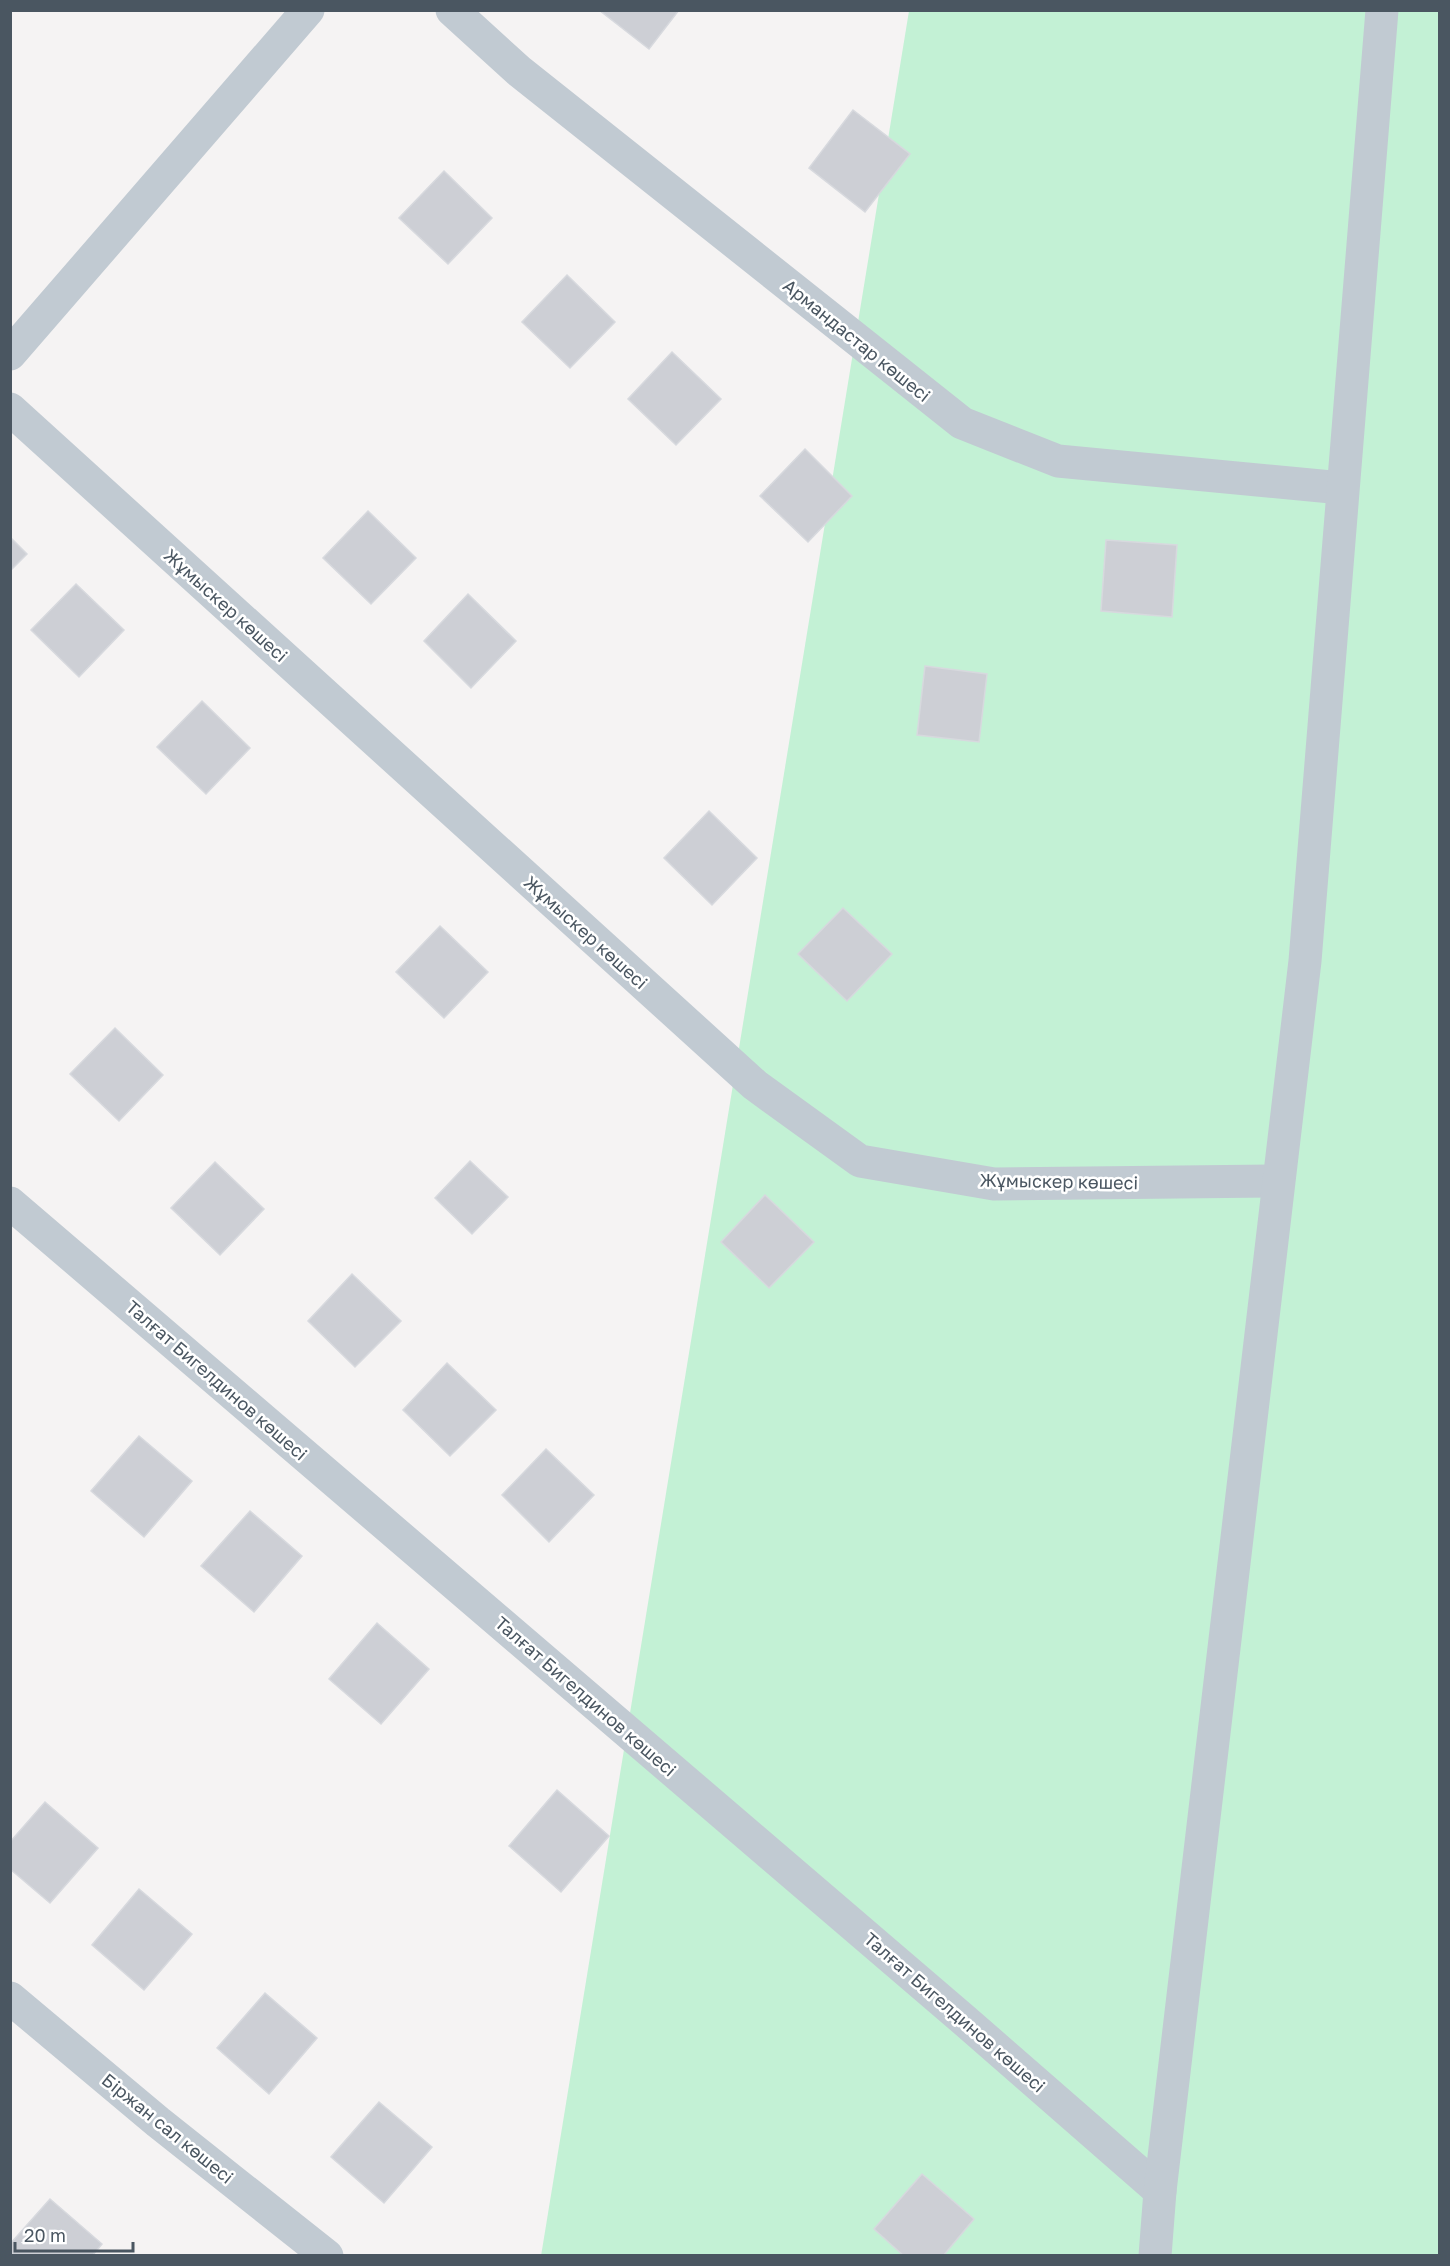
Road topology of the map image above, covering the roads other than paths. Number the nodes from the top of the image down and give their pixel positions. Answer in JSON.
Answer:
{"nodes":[{"id":1,"x":308,"y":10,"type":"edge"},
{"id":2,"x":452,"y":10,"type":"edge"},
{"id":3,"x":1382,"y":10,"type":"edge"},
{"id":4,"x":10,"y":354,"type":"edge"},
{"id":5,"x":10,"y":410,"type":"edge"},
{"id":6,"x":1342,"y":488,"type":"junction"},
{"id":7,"x":1278,"y":1182,"type":"junction"},
{"id":8,"x":10,"y":1203,"type":"edge"},
{"id":9,"x":10,"y":1998,"type":"edge"},
{"id":10,"x":1160,"y":2191,"type":"junction"},
{"id":11,"x":327,"y":2256,"type":"edge"},
{"id":12,"x":1155,"y":2256,"type":"edge"}],
"edges":[{"from":1,"to":4,"type":"street"},
{"from":2,"to":6,"type":"street","name":"Армандастар көшесі"},
{"from":3,"to":6,"type":"street"},
{"from":5,"to":7,"type":"street","name":"Жұмыскер көшесі"},
{"from":6,"to":7,"type":"street"},
{"from":7,"to":10,"type":"street"},
{"from":8,"to":10,"type":"street","name":"Талғат Бигелдинов көшесі"},
{"from":9,"to":11,"type":"street","name":"Біржан сал көшесі"},
{"from":10,"to":12,"type":"street"}]}
